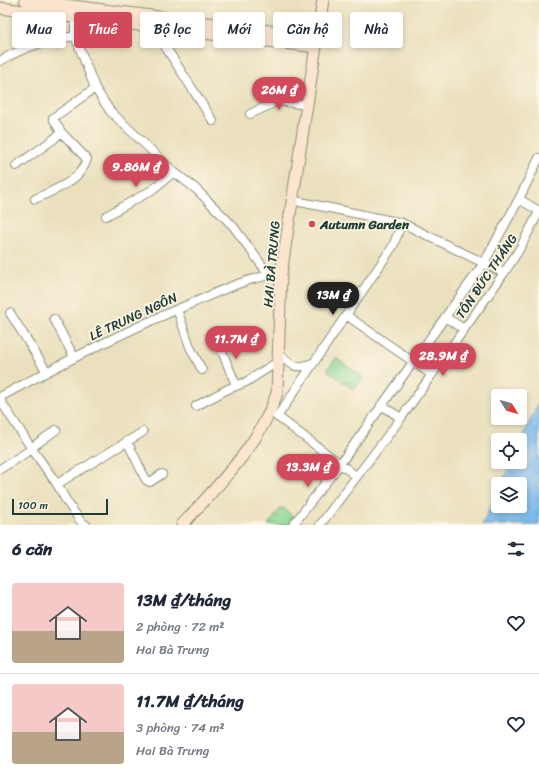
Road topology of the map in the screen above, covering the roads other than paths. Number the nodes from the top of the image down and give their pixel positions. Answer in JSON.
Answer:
{"nodes":[{"id":1,"x":24,"y":0,"type":"edge"},
{"id":2,"x":323,"y":0,"type":"edge"},
{"id":3,"x":65,"y":2,"type":"edge"},
{"id":4,"x":0,"y":8,"type":"edge"},
{"id":5,"x":321,"y":12,"type":"edge"},
{"id":6,"x":70,"y":17,"type":"junction"},
{"id":7,"x":74,"y":17,"type":"edge"},
{"id":8,"x":140,"y":20,"type":"edge"},
{"id":9,"x":74,"y":30,"type":"edge"},
{"id":10,"x":205,"y":30,"type":"edge"},
{"id":11,"x":74,"y":36,"type":"edge"},
{"id":12,"x":273,"y":37,"type":"edge"},
{"id":13,"x":80,"y":48,"type":"edge"},
{"id":14,"x":166,"y":48,"type":"edge"},
{"id":15,"x":315,"y":48,"type":"edge"},
{"id":16,"x":0,"y":61,"type":"edge"},
{"id":17,"x":95,"y":88,"type":"junction"},
{"id":18,"x":308,"y":105,"type":"junction"},
{"id":19,"x":250,"y":114,"type":"dead end"},
{"id":20,"x":213,"y":121,"type":"dead end"},
{"id":21,"x":61,"y":132,"type":"junction"},
{"id":22,"x":539,"y":158,"type":"edge"},
{"id":23,"x":16,"y":166,"type":"dead end"},
{"id":24,"x":174,"y":172,"type":"junction"},
{"id":25,"x":35,"y":199,"type":"dead end"},
{"id":26,"x":519,"y":199,"type":"junction"},
{"id":27,"x":291,"y":200,"type":"junction"},
{"id":28,"x":539,"y":211,"type":"edge"},
{"id":29,"x":106,"y":216,"type":"dead end"},
{"id":30,"x":402,"y":223,"type":"junction"},
{"id":31,"x":484,"y":263,"type":"junction"},
{"id":32,"x":504,"y":273,"type":"junction"},
{"id":33,"x":269,"y":274,"type":"junction"},
{"id":34,"x":281,"y":274,"type":"junction"},
{"id":35,"x":177,"y":309,"type":"junction"},
{"id":36,"x":10,"y":314,"type":"dead end"},
{"id":37,"x":346,"y":315,"type":"junction"},
{"id":38,"x":445,"y":317,"type":"junction"},
{"id":39,"x":54,"y":319,"type":"dead end"},
{"id":40,"x":464,"y":329,"type":"junction"},
{"id":41,"x":218,"y":342,"type":"dead end"},
{"id":42,"x":74,"y":357,"type":"junction"},
{"id":43,"x":279,"y":357,"type":"junction"},
{"id":44,"x":412,"y":361,"type":"junction"},
{"id":45,"x":314,"y":363,"type":"junction"},
{"id":46,"x":202,"y":370,"type":"dead end"},
{"id":47,"x":47,"y":372,"type":"junction"},
{"id":48,"x":432,"y":375,"type":"junction"},
{"id":49,"x":236,"y":385,"type":"junction"},
{"id":50,"x":0,"y":396,"type":"edge"},
{"id":51,"x":0,"y":400,"type":"edge"},
{"id":52,"x":381,"y":405,"type":"junction"},
{"id":53,"x":196,"y":406,"type":"dead end"},
{"id":54,"x":274,"y":414,"type":"junction"},
{"id":55,"x":401,"y":418,"type":"junction"},
{"id":56,"x":56,"y":430,"type":"dead end"},
{"id":57,"x":142,"y":432,"type":"dead end"},
{"id":58,"x":127,"y":441,"type":"junction"},
{"id":59,"x":31,"y":449,"type":"junction"},
{"id":60,"x":340,"y":464,"type":"junction"},
{"id":61,"x":0,"y":468,"type":"edge"},
{"id":62,"x":162,"y":474,"type":"dead end"},
{"id":63,"x":356,"y":476,"type":"junction"},
{"id":64,"x":58,"y":484,"type":"junction"},
{"id":65,"x":86,"y":525,"type":"edge"},
{"id":66,"x":182,"y":525,"type":"edge"},
{"id":67,"x":293,"y":525,"type":"edge"},
{"id":68,"x":320,"y":525,"type":"edge"}],
"edges":[{"from":1,"to":3,"type":"main road"},
{"from":2,"to":5,"type":"main road","name":"HAI BÀ TRƯNG"},
{"from":3,"to":6,"type":"main road"},
{"from":3,"to":8,"type":"main road"},
{"from":4,"to":6,"type":"main road"},
{"from":6,"to":7,"type":"main road"},
{"from":6,"to":9,"type":"street"},
{"from":10,"to":12,"type":"main road"},
{"from":11,"to":16,"type":"street"},
{"from":13,"to":17,"type":"street"},
{"from":14,"to":20,"type":"street"},
{"from":15,"to":18,"type":"main road","name":"HAI BÀ TRƯNG"},
{"from":17,"to":21,"type":"street"},
{"from":17,"to":24,"type":"street"},
{"from":18,"to":19,"type":"street"},
{"from":18,"to":27,"type":"main road","name":"HAI BÀ TRƯNG"},
{"from":21,"to":23,"type":"street"},
{"from":21,"to":25,"type":"street"},
{"from":22,"to":26,"type":"street"},
{"from":24,"to":29,"type":"street"},
{"from":24,"to":33,"type":"street"},
{"from":26,"to":28,"type":"street"},
{"from":26,"to":31,"type":"street"},
{"from":27,"to":30,"type":"street"},
{"from":27,"to":34,"type":"main road","name":"HAI BÀ TRƯNG"},
{"from":28,"to":32,"type":"street","name":"TÔN ĐỨC THẮNG"},
{"from":30,"to":31,"type":"street"},
{"from":30,"to":37,"type":"street"},
{"from":31,"to":32,"type":"street"},
{"from":31,"to":38,"type":"street"},
{"from":32,"to":40,"type":"street","name":"TÔN ĐỨC THẮNG"},
{"from":33,"to":34,"type":"street","name":"LÊ TRUNG NGÔN"},
{"from":33,"to":35,"type":"street","name":"LÊ TRUNG NGÔN"},
{"from":34,"to":43,"type":"main road","name":"HAI BÀ TRƯNG"},
{"from":35,"to":42,"type":"street","name":"LÊ TRUNG NGÔN"},
{"from":35,"to":46,"type":"street"},
{"from":36,"to":47,"type":"street"},
{"from":37,"to":44,"type":"street"},
{"from":37,"to":45,"type":"street"},
{"from":38,"to":40,"type":"street"},
{"from":38,"to":44,"type":"street"},
{"from":39,"to":42,"type":"street"},
{"from":40,"to":48,"type":"street","name":"TÔN ĐỨC THẮNG"},
{"from":41,"to":49,"type":"street"},
{"from":42,"to":47,"type":"street","name":"LÊ TRUNG NGÔN"},
{"from":43,"to":45,"type":"street"},
{"from":43,"to":49,"type":"street"},
{"from":43,"to":54,"type":"main road","name":"HAI BÀ TRƯNG"},
{"from":44,"to":48,"type":"street"},
{"from":44,"to":52,"type":"street"},
{"from":45,"to":54,"type":"street"},
{"from":47,"to":50,"type":"street","name":"LÊ TRUNG NGÔN"},
{"from":48,"to":55,"type":"street","name":"TÔN ĐỨC THẮNG"},
{"from":49,"to":53,"type":"street"},
{"from":51,"to":59,"type":"street"},
{"from":52,"to":55,"type":"street"},
{"from":52,"to":60,"type":"street"},
{"from":54,"to":60,"type":"street"},
{"from":54,"to":66,"type":"main road","name":"HAI BÀ TRƯNG"},
{"from":55,"to":63,"type":"street","name":"TÔN ĐỨC THẮNG"},
{"from":56,"to":59,"type":"street"},
{"from":57,"to":58,"type":"street"},
{"from":58,"to":62,"type":"street"},
{"from":58,"to":64,"type":"street"},
{"from":59,"to":61,"type":"street"},
{"from":59,"to":64,"type":"street"},
{"from":60,"to":63,"type":"street"},
{"from":60,"to":67,"type":"street"},
{"from":63,"to":68,"type":"street","name":"TÔN ĐỨC THẮNG"},
{"from":64,"to":65,"type":"street"}]}
